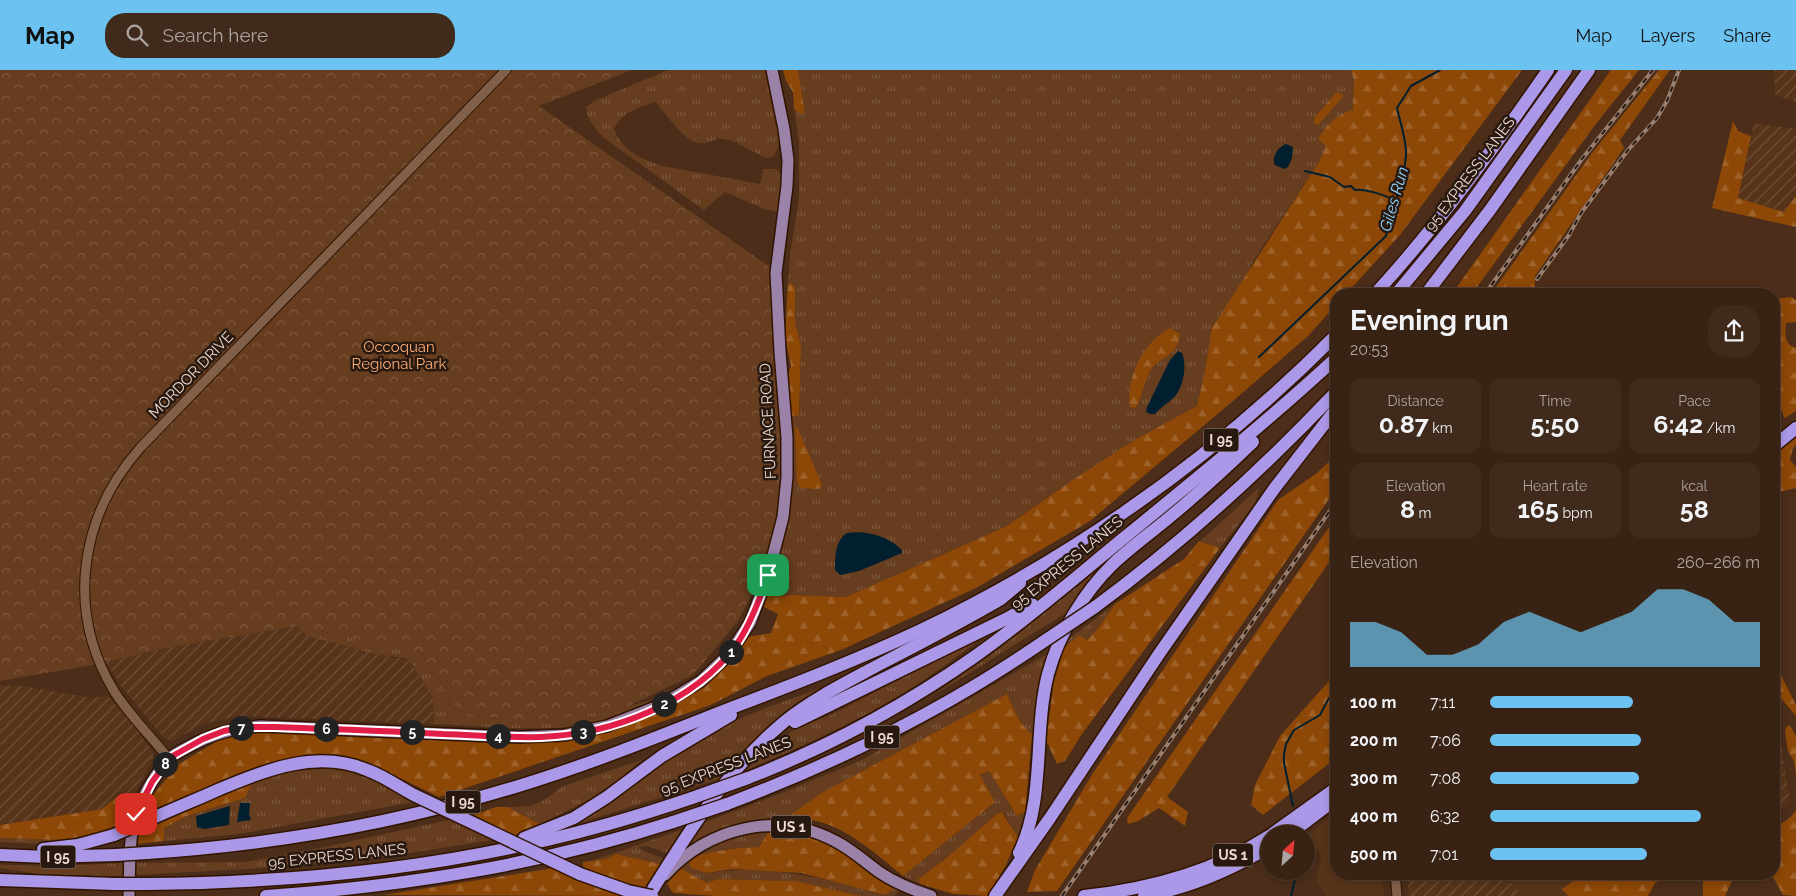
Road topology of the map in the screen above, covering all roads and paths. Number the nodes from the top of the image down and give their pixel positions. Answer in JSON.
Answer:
{"nodes":[{"id":1,"x":506,"y":70,"type":"edge"},
{"id":2,"x":772,"y":70,"type":"edge"},
{"id":3,"x":1548,"y":70,"type":"edge"},
{"id":4,"x":1566,"y":70,"type":"edge"},
{"id":5,"x":1589,"y":70,"type":"edge"},
{"id":6,"x":1381,"y":288,"type":"edge"},
{"id":7,"x":1401,"y":288,"type":"edge"},
{"id":8,"x":1431,"y":288,"type":"edge"},
{"id":9,"x":1330,"y":341,"type":"edge"},
{"id":10,"x":1330,"y":364,"type":"edge"},
{"id":11,"x":1298,"y":393,"type":"junction"},
{"id":12,"x":1330,"y":398,"type":"edge"},
{"id":13,"x":1330,"y":417,"type":"edge"},
{"id":14,"x":1796,"y":428,"type":"edge"},
{"id":15,"x":1780,"y":441,"type":"edge"},
{"id":16,"x":1033,"y":570,"type":"junction"},
{"id":17,"x":1075,"y":578,"type":"junction"},
{"id":18,"x":766,"y":695,"type":"junction"},
{"id":19,"x":169,"y":759,"type":"junction"},
{"id":20,"x":742,"y":763,"type":"junction"},
{"id":21,"x":1330,"y":792,"type":"edge"},
{"id":22,"x":1330,"y":804,"type":"edge"},
{"id":23,"x":1285,"y":825,"type":"edge"},
{"id":24,"x":1302,"y":825,"type":"edge"},
{"id":25,"x":1260,"y":841,"type":"edge"},
{"id":26,"x":0,"y":848,"type":"edge"},
{"id":27,"x":1260,"y":852,"type":"edge"},
{"id":28,"x":0,"y":855,"type":"edge"},
{"id":29,"x":470,"y":856,"type":"junction"},
{"id":30,"x":0,"y":880,"type":"edge"},
{"id":31,"x":1006,"y":880,"type":"junction"},
{"id":32,"x":1396,"y":880,"type":"edge"},
{"id":33,"x":651,"y":894,"type":"edge"},
{"id":34,"x":129,"y":896,"type":"edge"},
{"id":35,"x":266,"y":896,"type":"edge"},
{"id":36,"x":931,"y":896,"type":"edge"},
{"id":37,"x":995,"y":896,"type":"edge"},
{"id":38,"x":1084,"y":896,"type":"edge"},
{"id":39,"x":1144,"y":896,"type":"edge"},
{"id":40,"x":1397,"y":896,"type":"edge"}],
"edges":[{"from":1,"to":19,"type":"street","name":"MORDOR DRIVE"},
{"from":2,"to":19,"type":"main road","name":"FURNACE ROAD"},
{"from":3,"to":6,"type":"highway"},
{"from":4,"to":7,"type":"highway","name":"95 EXPRESS LANES"},
{"from":5,"to":8,"type":"highway"},
{"from":9,"to":16,"type":"highway","number":"I 95"},
{"from":10,"to":11,"type":"highway","name":"95 EXPRESS LANES"},
{"from":11,"to":17,"type":"highway","name":"95 EXPRESS LANES"},
{"from":11,"to":31,"type":"highway"},
{"from":12,"to":35,"type":"highway","number":"I 95","bridge":true},
{"from":13,"to":31,"type":"highway"},
{"from":14,"to":15,"type":"highway"},
{"from":16,"to":18,"type":"highway","number":"I 95"},
{"from":16,"to":20,"type":"highway"},
{"from":17,"to":20,"type":"highway"},
{"from":17,"to":29,"type":"highway","name":"95 EXPRESS LANES","bridge":true},
{"from":18,"to":28,"type":"highway","number":"I 95","bridge":true},
{"from":18,"to":29,"type":"highway"},
{"from":19,"to":34,"type":"main road","name":"FURNACE ROAD"},
{"from":20,"to":33,"type":"highway"},
{"from":21,"to":23,"type":"highway","number":"US 1"},
{"from":22,"to":24,"type":"highway"},
{"from":25,"to":38,"type":"highway","number":"US 1"},
{"from":26,"to":33,"type":"highway","bridge":true},
{"from":27,"to":39,"type":"highway","number":"US 1"},
{"from":29,"to":30,"type":"highway","name":"95 EXPRESS LANES","bridge":true},
{"from":31,"to":37,"type":"highway"},
{"from":32,"to":40,"type":"street"},
{"from":33,"to":36,"type":"main road","number":"US 1"}]}
